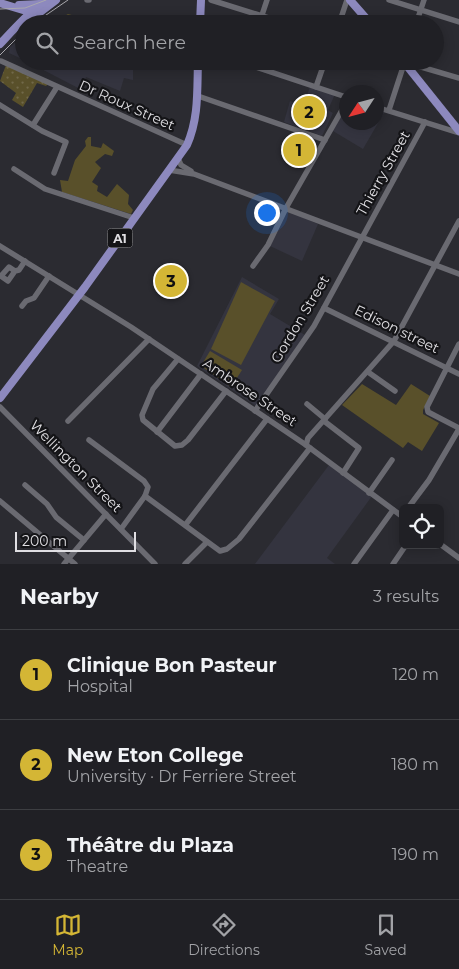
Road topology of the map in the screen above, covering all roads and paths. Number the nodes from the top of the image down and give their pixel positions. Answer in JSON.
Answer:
{"nodes":[{"id":1,"x":199,"y":0,"type":"edge"},
{"id":2,"x":211,"y":0,"type":"edge"},
{"id":3,"x":267,"y":0,"type":"edge"},
{"id":4,"x":349,"y":0,"type":"edge"},
{"id":5,"x":390,"y":0,"type":"edge"},
{"id":6,"x":424,"y":0,"type":"edge"},
{"id":7,"x":0,"y":2,"type":"edge"},
{"id":8,"x":49,"y":2,"type":"edge"},
{"id":9,"x":17,"y":6,"type":"junction"},
{"id":10,"x":420,"y":10,"type":"junction"},
{"id":11,"x":21,"y":15,"type":"edge"},
{"id":12,"x":24,"y":15,"type":"edge"},
{"id":13,"x":32,"y":15,"type":"edge"},
{"id":14,"x":200,"y":15,"type":"edge"},
{"id":15,"x":262,"y":15,"type":"joint"},
{"id":16,"x":343,"y":15,"type":"edge"},
{"id":17,"x":363,"y":15,"type":"edge"},
{"id":18,"x":419,"y":15,"type":"edge"},
{"id":19,"x":436,"y":15,"type":"edge"},
{"id":20,"x":444,"y":17,"type":"edge"},
{"id":21,"x":459,"y":22,"type":"edge"},
{"id":22,"x":15,"y":30,"type":"edge"},
{"id":23,"x":2,"y":42,"type":"edge"},
{"id":24,"x":1,"y":61,"type":"edge"},
{"id":25,"x":15,"y":68,"type":"edge"},
{"id":26,"x":20,"y":70,"type":"edge"},
{"id":27,"x":198,"y":70,"type":"edge"},
{"id":28,"x":267,"y":70,"type":"edge"},
{"id":29,"x":323,"y":70,"type":"edge"},
{"id":30,"x":401,"y":70,"type":"edge"},
{"id":31,"x":409,"y":70,"type":"edge"},
{"id":32,"x":431,"y":70,"type":"edge"},
{"id":33,"x":459,"y":78,"type":"edge"},
{"id":34,"x":57,"y":87,"type":"junction"},
{"id":35,"x":316,"y":87,"type":"junction"},
{"id":36,"x":339,"y":95,"type":"edge"},
{"id":37,"x":198,"y":96,"type":"junction"},
{"id":38,"x":0,"y":105,"type":"edge"},
{"id":39,"x":384,"y":109,"type":"edge"},
{"id":40,"x":389,"y":110,"type":"junction"},
{"id":41,"x":339,"y":116,"type":"edge"},
{"id":42,"x":425,"y":122,"type":"junction"},
{"id":43,"x":33,"y":125,"type":"junction"},
{"id":44,"x":459,"y":132,"type":"edge"},
{"id":45,"x":325,"y":140,"type":"junction"},
{"id":46,"x":187,"y":145,"type":"junction"},
{"id":47,"x":178,"y":158,"type":"junction"},
{"id":48,"x":14,"y":169,"type":"dead end"},
{"id":49,"x":169,"y":170,"type":"junction"},
{"id":50,"x":54,"y":172,"type":"dead end"},
{"id":51,"x":194,"y":174,"type":"junction"},
{"id":52,"x":286,"y":208,"type":"junction"},
{"id":53,"x":134,"y":218,"type":"junction"},
{"id":54,"x":459,"y":222,"type":"edge"},
{"id":55,"x":362,"y":237,"type":"junction"},
{"id":56,"x":0,"y":246,"type":"edge"},
{"id":57,"x":25,"y":261,"type":"junction"},
{"id":58,"x":436,"y":265,"type":"junction"},
{"id":59,"x":252,"y":266,"type":"dead end"},
{"id":60,"x":15,"y":271,"type":"junction"},
{"id":61,"x":459,"y":274,"type":"edge"},
{"id":62,"x":0,"y":276,"type":"edge"},
{"id":63,"x":49,"y":276,"type":"junction"},
{"id":64,"x":78,"y":295,"type":"junction"},
{"id":65,"x":22,"y":306,"type":"dead end"},
{"id":66,"x":324,"y":308,"type":"junction"},
{"id":67,"x":148,"y":339,"type":"junction"},
{"id":68,"x":394,"y":341,"type":"junction"},
{"id":69,"x":459,"y":344,"type":"edge"},
{"id":70,"x":178,"y":359,"type":"junction"},
{"id":71,"x":447,"y":368,"type":"junction"},
{"id":72,"x":368,"y":372,"type":"junction"},
{"id":73,"x":201,"y":374,"type":"junction"},
{"id":74,"x":459,"y":374,"type":"edge"},
{"id":75,"x":226,"y":391,"type":"junction"},
{"id":76,"x":395,"y":391,"type":"dead end"},
{"id":77,"x":0,"y":398,"type":"edge"},
{"id":78,"x":307,"y":404,"type":"dead end"},
{"id":79,"x":0,"y":407,"type":"edge"},
{"id":80,"x":255,"y":410,"type":"junction"},
{"id":81,"x":267,"y":419,"type":"junction"},
{"id":82,"x":324,"y":420,"type":"junction"},
{"id":83,"x":68,"y":422,"type":"dead end"},
{"id":84,"x":459,"y":429,"type":"edge"},
{"id":85,"x":158,"y":432,"type":"junction"},
{"id":86,"x":89,"y":440,"type":"dead end"},
{"id":87,"x":308,"y":446,"type":"junction"},
{"id":88,"x":392,"y":460,"type":"dead end"},
{"id":89,"x":343,"y":473,"type":"junction"},
{"id":90,"x":25,"y":484,"type":"dead end"},
{"id":91,"x":369,"y":492,"type":"junction"},
{"id":92,"x":145,"y":496,"type":"junction"},
{"id":93,"x":0,"y":501,"type":"edge"},
{"id":94,"x":411,"y":504,"type":"edge"},
{"id":95,"x":393,"y":510,"type":"junction"},
{"id":96,"x":106,"y":514,"type":"junction"},
{"id":97,"x":399,"y":514,"type":"edge"},
{"id":98,"x":186,"y":524,"type":"junction"},
{"id":99,"x":121,"y":529,"type":"junction"},
{"id":100,"x":84,"y":540,"type":"junction"},
{"id":101,"x":208,"y":542,"type":"junction"},
{"id":102,"x":444,"y":547,"type":"edge"},
{"id":103,"x":403,"y":549,"type":"edge"},
{"id":104,"x":69,"y":558,"type":"junction"},
{"id":105,"x":459,"y":558,"type":"edge"},
{"id":106,"x":64,"y":564,"type":"edge"},
{"id":107,"x":75,"y":564,"type":"edge"},
{"id":108,"x":156,"y":564,"type":"edge"},
{"id":109,"x":185,"y":564,"type":"edge"},
{"id":110,"x":354,"y":564,"type":"edge"},
{"id":111,"x":393,"y":564,"type":"edge"}],
"edges":[{"from":1,"to":14,"type":"main road"},
{"from":2,"to":15,"type":"street"},
{"from":3,"to":15,"type":"street"},
{"from":4,"to":16,"type":"street"},
{"from":4,"to":17,"type":"main road"},
{"from":5,"to":10,"type":"street"},
{"from":6,"to":10,"type":"street"},
{"from":7,"to":9,"type":"main road"},
{"from":8,"to":9,"type":"main road"},
{"from":8,"to":13,"type":"main road"},
{"from":9,"to":11,"type":"main road"},
{"from":9,"to":12,"type":"main road"},
{"from":10,"to":18,"type":"street"},
{"from":10,"to":19,"type":"street"},
{"from":20,"to":21,"type":"street"},
{"from":22,"to":23,"type":"main road"},
{"from":24,"to":25,"type":"street","name":"Dr Roux Street"},
{"from":26,"to":34,"type":"street","name":"Dr Roux Street"},
{"from":27,"to":37,"type":"main road","number":"A1"},
{"from":28,"to":35,"type":"street"},
{"from":29,"to":35,"type":"street"},
{"from":30,"to":40,"type":"street"},
{"from":31,"to":44,"type":"main road"},
{"from":32,"to":33,"type":"street"},
{"from":34,"to":43,"type":"street"},
{"from":34,"to":46,"type":"street","name":"Dr Roux Street"},
{"from":35,"to":36,"type":"street"},
{"from":37,"to":45,"type":"street"},
{"from":37,"to":46,"type":"main road","number":"A1"},
{"from":38,"to":43,"type":"street"},
{"from":39,"to":40,"type":"street"},
{"from":40,"to":42,"type":"street"},
{"from":41,"to":45,"type":"street"},
{"from":42,"to":44,"type":"street"},
{"from":42,"to":55,"type":"street","name":"Thierry Street"},
{"from":43,"to":50,"type":"street"},
{"from":45,"to":52,"type":"street"},
{"from":46,"to":47,"type":"main road","number":"A1"},
{"from":47,"to":49,"type":"main road","number":"A1"},
{"from":47,"to":51,"type":"street"},
{"from":48,"to":53,"type":"street"},
{"from":49,"to":51,"type":"street"},
{"from":49,"to":53,"type":"main road","number":"A1"},
{"from":51,"to":52,"type":"street"},
{"from":52,"to":55,"type":"street"},
{"from":52,"to":59,"type":"street"},
{"from":53,"to":64,"type":"main road","number":"A1"},
{"from":54,"to":58,"type":"street"},
{"from":55,"to":58,"type":"street"},
{"from":55,"to":66,"type":"street","name":"Gordon Street"},
{"from":56,"to":57,"type":"street","name":"Ambrose Street"},
{"from":57,"to":60,"type":"street"},
{"from":57,"to":63,"type":"street","name":"Ambrose Street"},
{"from":58,"to":61,"type":"street"},
{"from":58,"to":68,"type":"street"},
{"from":60,"to":62,"type":"street"},
{"from":60,"to":62,"type":"street"},
{"from":63,"to":64,"type":"street","name":"Ambrose Street"},
{"from":63,"to":65,"type":"street"},
{"from":64,"to":67,"type":"street","name":"Ambrose Street"},
{"from":64,"to":77,"type":"main road","number":"A1"},
{"from":66,"to":68,"type":"street","name":"Edison street"},
{"from":66,"to":80,"type":"street","name":"Gordon Street"},
{"from":67,"to":70,"type":"street","name":"Ambrose Street"},
{"from":67,"to":83,"type":"street"},
{"from":68,"to":71,"type":"street","name":"Edison street"},
{"from":68,"to":72,"type":"street"},
{"from":69,"to":71,"type":"street"},
{"from":70,"to":73,"type":"street","name":"Ambrose Street"},
{"from":70,"to":85,"type":"street"},
{"from":71,"to":74,"type":"street","name":"Edison street"},
{"from":71,"to":84,"type":"street"},
{"from":72,"to":76,"type":"street"},
{"from":72,"to":82,"type":"street"},
{"from":73,"to":75,"type":"street","name":"Ambrose Street"},
{"from":73,"to":85,"type":"street"},
{"from":75,"to":80,"type":"street","name":"Ambrose Street"},
{"from":75,"to":85,"type":"street"},
{"from":78,"to":82,"type":"street"},
{"from":79,"to":96,"type":"street","name":"Wellington Street"},
{"from":80,"to":81,"type":"street","name":"Ambrose Street"},
{"from":81,"to":87,"type":"street","name":"Ambrose Street"},
{"from":81,"to":98,"type":"street"},
{"from":82,"to":87,"type":"street"},
{"from":82,"to":89,"type":"street"},
{"from":84,"to":94,"type":"street"},
{"from":86,"to":92,"type":"street"},
{"from":87,"to":89,"type":"street","name":"Ambrose Street"},
{"from":87,"to":101,"type":"street"},
{"from":88,"to":91,"type":"street"},
{"from":89,"to":91,"type":"street","name":"Ambrose Street"},
{"from":90,"to":100,"type":"street"},
{"from":91,"to":95,"type":"street","name":"Ambrose Street"},
{"from":92,"to":98,"type":"street"},
{"from":92,"to":99,"type":"street"},
{"from":93,"to":104,"type":"street"},
{"from":95,"to":97,"type":"street","name":"Ambrose Street"},
{"from":95,"to":110,"type":"street"},
{"from":96,"to":99,"type":"street","name":"Wellington Street"},
{"from":96,"to":100,"type":"street"},
{"from":98,"to":101,"type":"street"},
{"from":99,"to":108,"type":"street","name":"Wellington Street"},
{"from":100,"to":104,"type":"street"},
{"from":101,"to":109,"type":"street"},
{"from":102,"to":105,"type":"street"},
{"from":103,"to":111,"type":"street"},
{"from":104,"to":106,"type":"street"},
{"from":104,"to":107,"type":"street"}]}
